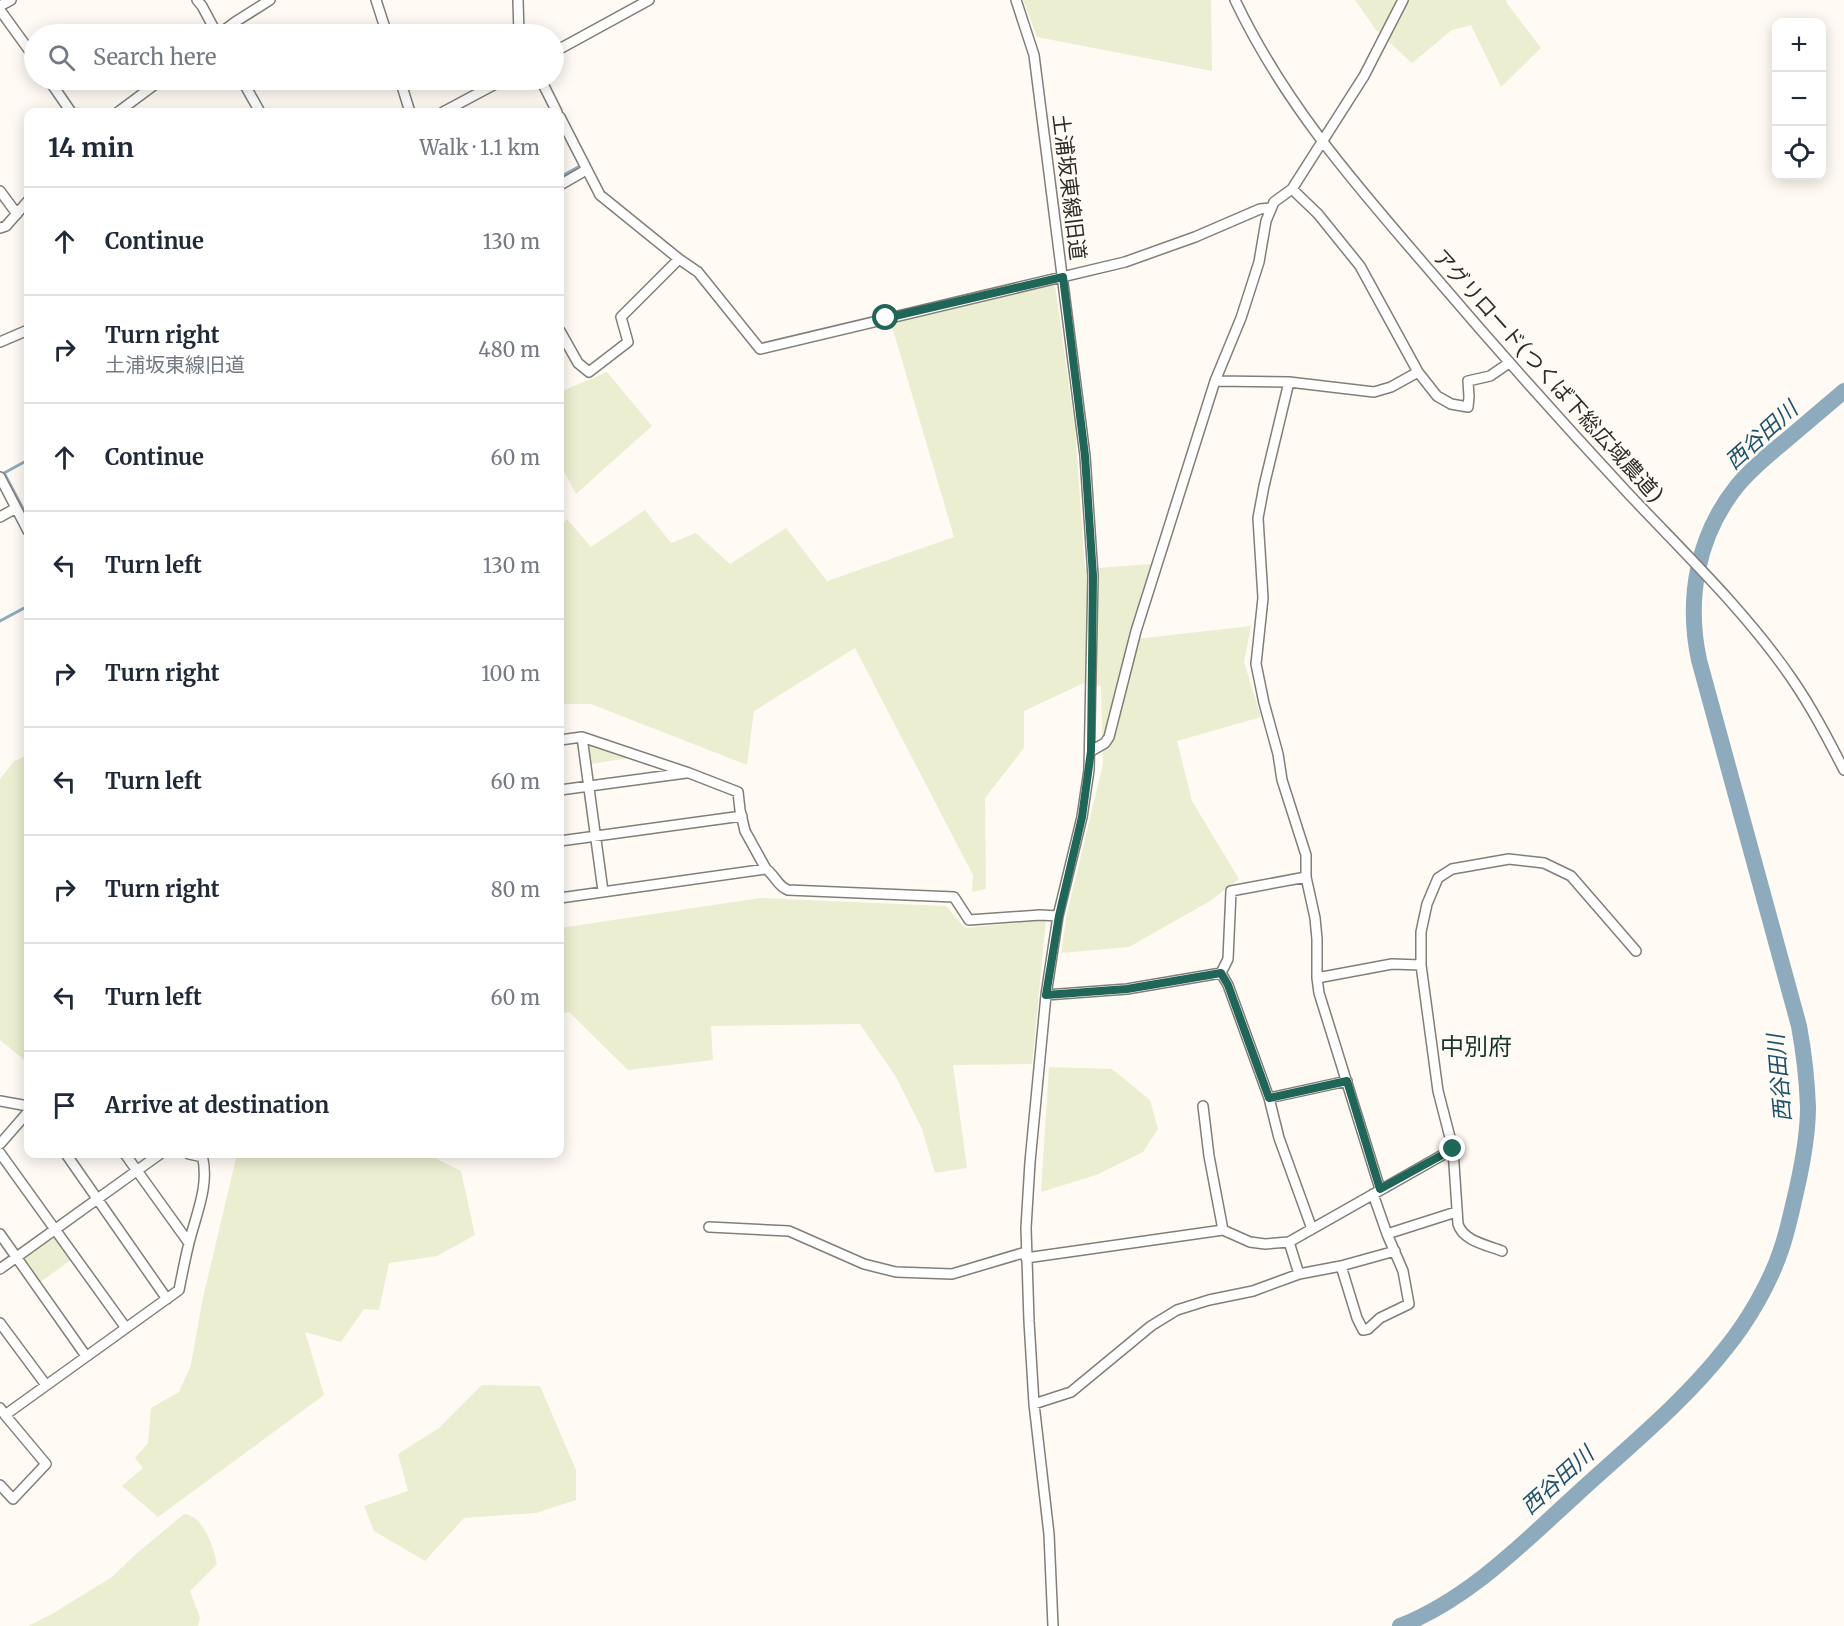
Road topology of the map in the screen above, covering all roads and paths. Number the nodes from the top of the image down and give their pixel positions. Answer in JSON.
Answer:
{"nodes":[{"id":1,"x":11,"y":0,"type":"edge"},
{"id":2,"x":197,"y":0,"type":"edge"},
{"id":3,"x":270,"y":0,"type":"edge"},
{"id":4,"x":376,"y":0,"type":"edge"},
{"id":5,"x":518,"y":0,"type":"edge"},
{"id":6,"x":649,"y":0,"type":"edge"},
{"id":7,"x":1016,"y":0,"type":"edge"},
{"id":8,"x":1235,"y":0,"type":"edge"},
{"id":9,"x":1403,"y":0,"type":"edge"},
{"id":10,"x":0,"y":8,"type":"edge"},
{"id":11,"x":212,"y":24,"type":"edge"},
{"id":12,"x":232,"y":24,"type":"edge"},
{"id":13,"x":384,"y":24,"type":"edge"},
{"id":14,"x":519,"y":24,"type":"edge"},
{"id":15,"x":24,"y":43,"type":"edge"},
{"id":16,"x":564,"y":47,"type":"edge"},
{"id":17,"x":56,"y":90,"type":"edge"},
{"id":18,"x":148,"y":90,"type":"edge"},
{"id":19,"x":248,"y":90,"type":"edge"},
{"id":20,"x":403,"y":90,"type":"edge"},
{"id":21,"x":484,"y":90,"type":"edge"},
{"id":22,"x":546,"y":90,"type":"edge"},
{"id":23,"x":68,"y":108,"type":"edge"},
{"id":24,"x":123,"y":108,"type":"edge"},
{"id":25,"x":258,"y":108,"type":"edge"},
{"id":26,"x":409,"y":108,"type":"edge"},
{"id":27,"x":450,"y":108,"type":"edge"},
{"id":28,"x":555,"y":108,"type":"edge"},
{"id":29,"x":564,"y":125,"type":"edge"},
{"id":30,"x":1322,"y":142,"type":"junction"},
{"id":31,"x":586,"y":170,"type":"junction"},
{"id":32,"x":564,"y":183,"type":"edge"},
{"id":33,"x":1292,"y":189,"type":"junction"},
{"id":34,"x":0,"y":191,"type":"edge"},
{"id":35,"x":24,"y":206,"type":"edge"},
{"id":36,"x":1270,"y":208,"type":"junction"},
{"id":37,"x":17,"y":214,"type":"junction"},
{"id":38,"x":0,"y":228,"type":"edge"},
{"id":39,"x":679,"y":259,"type":"junction"},
{"id":40,"x":1063,"y":277,"type":"junction"},
{"id":41,"x":24,"y":332,"type":"edge"},
{"id":42,"x":564,"y":338,"type":"edge"},
{"id":43,"x":0,"y":342,"type":"edge"},
{"id":44,"x":1509,"y":363,"type":"junction"},
{"id":45,"x":1418,"y":372,"type":"junction"},
{"id":46,"x":1215,"y":381,"type":"junction"},
{"id":47,"x":1289,"y":382,"type":"junction"},
{"id":48,"x":0,"y":477,"type":"edge"},
{"id":49,"x":16,"y":508,"type":"junction"},
{"id":50,"x":0,"y":517,"type":"edge"},
{"id":51,"x":24,"y":523,"type":"edge"},
{"id":52,"x":582,"y":737,"type":"junction"},
{"id":53,"x":564,"y":739,"type":"edge"},
{"id":54,"x":1091,"y":751,"type":"junction"},
{"id":55,"x":1844,"y":770,"type":"edge"},
{"id":56,"x":689,"y":773,"type":"junction"},
{"id":57,"x":589,"y":787,"type":"junction"},
{"id":58,"x":564,"y":790,"type":"edge"},
{"id":59,"x":742,"y":816,"type":"junction"},
{"id":60,"x":595,"y":837,"type":"junction"},
{"id":61,"x":564,"y":841,"type":"edge"},
{"id":62,"x":765,"y":869,"type":"junction"},
{"id":63,"x":1306,"y":877,"type":"junction"},
{"id":64,"x":603,"y":891,"type":"junction"},
{"id":65,"x":564,"y":897,"type":"edge"},
{"id":66,"x":1059,"y":916,"type":"junction"},
{"id":67,"x":1636,"y":951,"type":"dead end"},
{"id":68,"x":1421,"y":965,"type":"junction"},
{"id":69,"x":1221,"y":973,"type":"junction"},
{"id":70,"x":1317,"y":978,"type":"junction"},
{"id":71,"x":1046,"y":995,"type":"junction"},
{"id":72,"x":1347,"y":1081,"type":"junction"},
{"id":73,"x":1269,"y":1098,"type":"junction"},
{"id":74,"x":0,"y":1101,"type":"edge"},
{"id":75,"x":24,"y":1105,"type":"edge"},
{"id":76,"x":1203,"y":1106,"type":"dead end"},
{"id":77,"x":24,"y":1117,"type":"edge"},
{"id":78,"x":0,"y":1144,"type":"edge"},
{"id":79,"x":1453,"y":1149,"type":"junction"},
{"id":80,"x":0,"y":1153,"type":"edge"},
{"id":81,"x":69,"y":1158,"type":"edge"},
{"id":82,"x":128,"y":1158,"type":"edge"},
{"id":83,"x":154,"y":1158,"type":"edge"},
{"id":84,"x":204,"y":1158,"type":"edge"},
{"id":85,"x":137,"y":1170,"type":"junction"},
{"id":86,"x":1377,"y":1191,"type":"junction"},
{"id":87,"x":97,"y":1198,"type":"junction"},
{"id":88,"x":1456,"y":1212,"type":"junction"},
{"id":89,"x":709,"y":1227,"type":"dead end"},
{"id":90,"x":55,"y":1229,"type":"junction"},
{"id":91,"x":1312,"y":1229,"type":"junction"},
{"id":92,"x":1223,"y":1230,"type":"junction"},
{"id":93,"x":0,"y":1234,"type":"edge"},
{"id":94,"x":1387,"y":1234,"type":"junction"},
{"id":95,"x":1289,"y":1242,"type":"junction"},
{"id":96,"x":189,"y":1243,"type":"junction"},
{"id":97,"x":1395,"y":1251,"type":"junction"},
{"id":98,"x":1502,"y":1251,"type":"dead end"},
{"id":99,"x":1026,"y":1255,"type":"junction"},
{"id":100,"x":16,"y":1257,"type":"junction"},
{"id":101,"x":1341,"y":1266,"type":"junction"},
{"id":102,"x":0,"y":1269,"type":"edge"},
{"id":103,"x":1299,"y":1274,"type":"junction"},
{"id":104,"x":167,"y":1299,"type":"junction"},
{"id":105,"x":0,"y":1323,"type":"edge"},
{"id":106,"x":126,"y":1328,"type":"junction"},
{"id":107,"x":86,"y":1356,"type":"junction"},
{"id":108,"x":46,"y":1384,"type":"junction"},
{"id":109,"x":1034,"y":1404,"type":"junction"},
{"id":110,"x":2,"y":1411,"type":"edge"},
{"id":111,"x":0,"y":1485,"type":"edge"},
{"id":112,"x":1053,"y":1626,"type":"edge"}],
"edges":[{"from":1,"to":10,"type":"street"},
{"from":2,"to":11,"type":"street"},
{"from":3,"to":12,"type":"street"},
{"from":4,"to":13,"type":"street"},
{"from":5,"to":14,"type":"street"},
{"from":6,"to":16,"type":"street"},
{"from":7,"to":40,"type":"street","name":"土浦坂東線旧道"},
{"from":8,"to":30,"type":"street","name":"アグリロード(つくば下総広域農道)"},
{"from":9,"to":30,"type":"street"},
{"from":10,"to":15,"type":"street"},
{"from":17,"to":23,"type":"street"},
{"from":18,"to":24,"type":"street"},
{"from":19,"to":25,"type":"street"},
{"from":20,"to":26,"type":"street"},
{"from":21,"to":27,"type":"street"},
{"from":22,"to":28,"type":"street"},
{"from":29,"to":31,"type":"street"},
{"from":30,"to":33,"type":"street"},
{"from":30,"to":44,"type":"street","name":"アグリロード(つくば下総広域農道)"},
{"from":31,"to":32,"type":"street"},
{"from":31,"to":39,"type":"street"},
{"from":33,"to":36,"type":"street"},
{"from":33,"to":45,"type":"street"},
{"from":34,"to":37,"type":"street"},
{"from":35,"to":37,"type":"street"},
{"from":36,"to":40,"type":"street"},
{"from":36,"to":46,"type":"street"},
{"from":37,"to":38,"type":"street"},
{"from":39,"to":40,"type":"street"},
{"from":39,"to":42,"type":"street"},
{"from":40,"to":54,"type":"street","name":"土浦坂東線旧道"},
{"from":41,"to":43,"type":"street"},
{"from":44,"to":45,"type":"street"},
{"from":44,"to":55,"type":"street","name":"アグリロード(つくば下総広域農道)"},
{"from":45,"to":47,"type":"street"},
{"from":46,"to":47,"type":"street"},
{"from":46,"to":54,"type":"street"},
{"from":47,"to":63,"type":"street"},
{"from":48,"to":49,"type":"street"},
{"from":49,"to":50,"type":"street"},
{"from":49,"to":51,"type":"street"},
{"from":52,"to":53,"type":"street"},
{"from":52,"to":56,"type":"street"},
{"from":52,"to":57,"type":"street"},
{"from":54,"to":66,"type":"street","name":"土浦坂東線旧道"},
{"from":56,"to":57,"type":"street"},
{"from":56,"to":59,"type":"street"},
{"from":57,"to":58,"type":"street"},
{"from":57,"to":60,"type":"street"},
{"from":59,"to":60,"type":"street"},
{"from":59,"to":62,"type":"street"},
{"from":60,"to":61,"type":"street"},
{"from":60,"to":64,"type":"street"},
{"from":62,"to":64,"type":"street"},
{"from":62,"to":66,"type":"street"},
{"from":63,"to":69,"type":"street"},
{"from":63,"to":70,"type":"street"},
{"from":64,"to":65,"type":"street"},
{"from":66,"to":71,"type":"street","name":"土浦坂東線旧道"},
{"from":67,"to":68,"type":"street"},
{"from":68,"to":70,"type":"street"},
{"from":68,"to":79,"type":"street"},
{"from":69,"to":71,"type":"street"},
{"from":69,"to":73,"type":"street"},
{"from":70,"to":72,"type":"street"},
{"from":71,"to":99,"type":"street","name":"土浦坂東線旧道"},
{"from":72,"to":73,"type":"street"},
{"from":72,"to":86,"type":"street"},
{"from":73,"to":91,"type":"street"},
{"from":74,"to":75,"type":"street"},
{"from":76,"to":92,"type":"street"},
{"from":77,"to":78,"type":"street"},
{"from":79,"to":86,"type":"street"},
{"from":79,"to":88,"type":"street"},
{"from":80,"to":90,"type":"street"},
{"from":81,"to":87,"type":"street"},
{"from":82,"to":85,"type":"street"},
{"from":83,"to":85,"type":"street"},
{"from":84,"to":96,"type":"street"},
{"from":85,"to":87,"type":"street"},
{"from":85,"to":96,"type":"street"},
{"from":86,"to":91,"type":"street"},
{"from":86,"to":94,"type":"street"},
{"from":87,"to":90,"type":"street"},
{"from":87,"to":104,"type":"street"},
{"from":88,"to":94,"type":"street"},
{"from":88,"to":98,"type":"street"},
{"from":89,"to":99,"type":"street"},
{"from":90,"to":100,"type":"street"},
{"from":90,"to":106,"type":"street"},
{"from":91,"to":95,"type":"street"},
{"from":92,"to":95,"type":"street"},
{"from":92,"to":99,"type":"street"},
{"from":93,"to":100,"type":"street"},
{"from":94,"to":97,"type":"street"},
{"from":95,"to":103,"type":"street"},
{"from":96,"to":104,"type":"street"},
{"from":97,"to":101,"type":"street"},
{"from":97,"to":101,"type":"street"},
{"from":99,"to":109,"type":"street","name":"土浦坂東線旧道"},
{"from":100,"to":102,"type":"street"},
{"from":100,"to":107,"type":"street"},
{"from":101,"to":103,"type":"street"},
{"from":103,"to":109,"type":"street"},
{"from":104,"to":106,"type":"street"},
{"from":105,"to":108,"type":"street"},
{"from":106,"to":107,"type":"street"},
{"from":107,"to":108,"type":"street"},
{"from":108,"to":110,"type":"street"},
{"from":109,"to":112,"type":"street","name":"土浦坂東線旧道"},
{"from":110,"to":111,"type":"street"}]}
